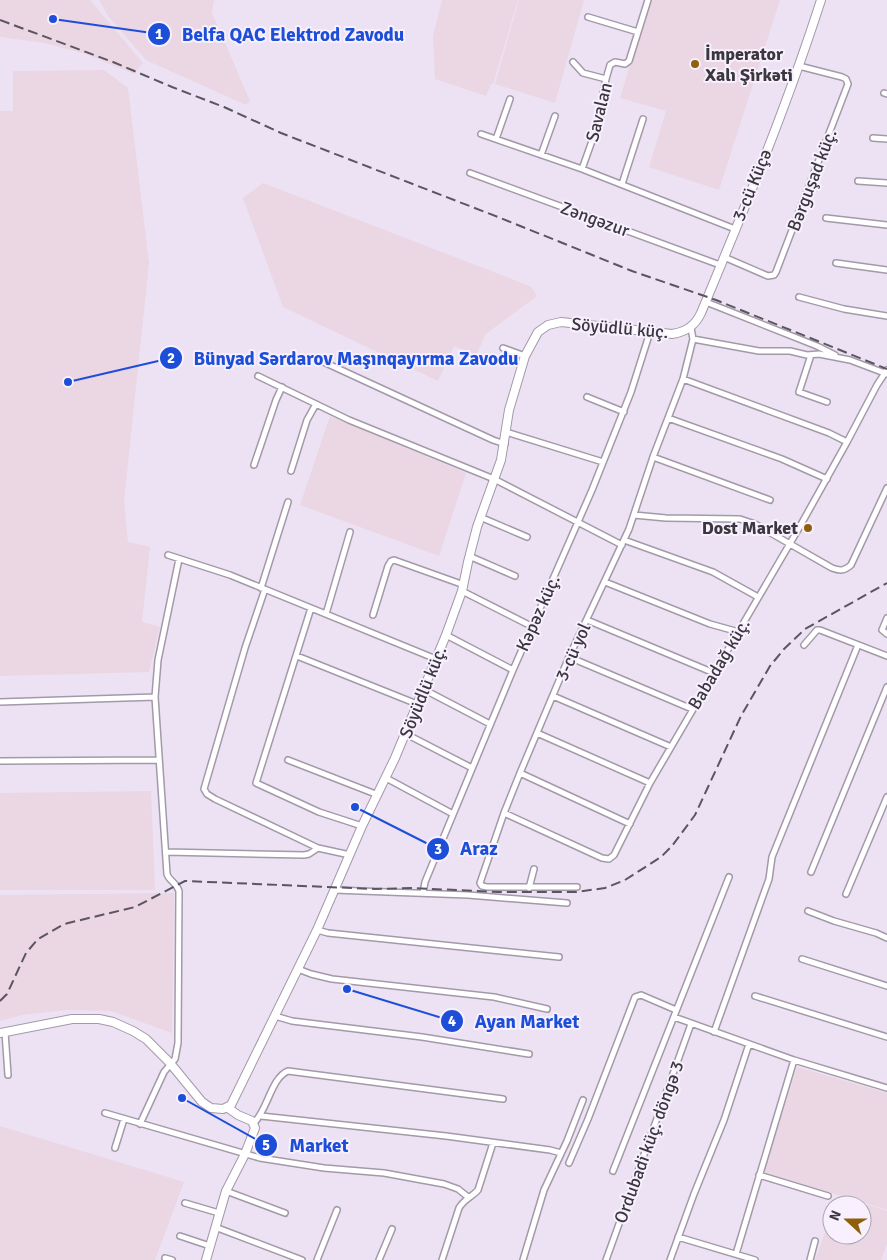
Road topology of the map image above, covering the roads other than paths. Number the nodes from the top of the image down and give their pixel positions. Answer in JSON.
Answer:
{"nodes":[{"id":1,"x":648,"y":0,"type":"edge"},
{"id":2,"x":821,"y":0,"type":"edge"},
{"id":3,"x":588,"y":17,"type":"dead end"},
{"id":4,"x":638,"y":32,"type":"junction"},
{"id":5,"x":573,"y":62,"type":"dead end"},
{"id":6,"x":799,"y":66,"type":"junction"},
{"id":7,"x":606,"y":79,"type":"junction"},
{"id":8,"x":510,"y":99,"type":"dead end"},
{"id":9,"x":555,"y":116,"type":"dead end"},
{"id":10,"x":643,"y":119,"type":"dead end"},
{"id":11,"x":481,"y":134,"type":"dead end"},
{"id":12,"x":873,"y":138,"type":"dead end"},
{"id":13,"x":887,"y":139,"type":"edge"},
{"id":14,"x":496,"y":140,"type":"junction"},
{"id":15,"x":541,"y":156,"type":"junction"},
{"id":16,"x":582,"y":169,"type":"junction"},
{"id":17,"x":470,"y":173,"type":"dead end"},
{"id":18,"x":858,"y":181,"type":"dead end"},
{"id":19,"x":887,"y":183,"type":"edge"},
{"id":20,"x":622,"y":184,"type":"junction"},
{"id":21,"x":826,"y":218,"type":"dead end"},
{"id":22,"x":887,"y":225,"type":"edge"},
{"id":23,"x":735,"y":229,"type":"junction"},
{"id":24,"x":722,"y":261,"type":"junction"},
{"id":25,"x":836,"y":263,"type":"dead end"},
{"id":26,"x":887,"y":270,"type":"edge"},
{"id":27,"x":799,"y":297,"type":"dead end"},
{"id":28,"x":706,"y":302,"type":"junction"},
{"id":29,"x":887,"y":316,"type":"edge"},
{"id":30,"x":691,"y":328,"type":"junction"},
{"id":31,"x":650,"y":332,"type":"junction"},
{"id":32,"x":693,"y":340,"type":"junction"},
{"id":33,"x":503,"y":348,"type":"dead end"},
{"id":34,"x":811,"y":355,"type":"junction"},
{"id":35,"x":524,"y":356,"type":"junction"},
{"id":36,"x":316,"y":358,"type":"dead end"},
{"id":37,"x":839,"y":358,"type":"junction"},
{"id":38,"x":886,"y":372,"type":"edge"},
{"id":39,"x":258,"y":376,"type":"dead end"},
{"id":40,"x":683,"y":379,"type":"junction"},
{"id":41,"x":282,"y":387,"type":"junction"},
{"id":42,"x":587,"y":398,"type":"dead end"},
{"id":43,"x":827,"y":402,"type":"dead end"},
{"id":44,"x":316,"y":404,"type":"junction"},
{"id":45,"x":624,"y":412,"type":"junction"},
{"id":46,"x":668,"y":418,"type":"junction"},
{"id":47,"x":506,"y":432,"type":"junction"},
{"id":48,"x":847,"y":442,"type":"junction"},
{"id":49,"x":505,"y":444,"type":"junction"},
{"id":50,"x":653,"y":457,"type":"junction"},
{"id":51,"x":604,"y":462,"type":"junction"},
{"id":52,"x":254,"y":465,"type":"dead end"},
{"id":53,"x":291,"y":471,"type":"dead end"},
{"id":54,"x":827,"y":478,"type":"junction"},
{"id":55,"x":494,"y":479,"type":"junction"},
{"id":56,"x":887,"y":488,"type":"edge"},
{"id":57,"x":770,"y":500,"type":"dead end"},
{"id":58,"x":288,"y":502,"type":"dead end"},
{"id":59,"x":634,"y":515,"type":"junction"},
{"id":60,"x":480,"y":517,"type":"junction"},
{"id":61,"x":578,"y":523,"type":"junction"},
{"id":62,"x":350,"y":532,"type":"dead end"},
{"id":63,"x":527,"y":537,"type":"dead end"},
{"id":64,"x":623,"y":542,"type":"junction"},
{"id":65,"x":790,"y":544,"type":"junction"},
{"id":66,"x":168,"y":555,"type":"dead end"},
{"id":67,"x":469,"y":556,"type":"junction"},
{"id":68,"x":179,"y":559,"type":"junction"},
{"id":69,"x":515,"y":576,"type":"dead end"},
{"id":70,"x":605,"y":582,"type":"junction"},
{"id":71,"x":463,"y":588,"type":"junction"},
{"id":72,"x":263,"y":589,"type":"junction"},
{"id":73,"x":758,"y":597,"type":"junction"},
{"id":74,"x":312,"y":608,"type":"junction"},
{"id":75,"x":326,"y":614,"type":"junction"},
{"id":76,"x":373,"y":615,"type":"dead end"},
{"id":77,"x":887,"y":618,"type":"edge"},
{"id":78,"x":587,"y":620,"type":"junction"},
{"id":79,"x":532,"y":627,"type":"junction"},
{"id":80,"x":738,"y":632,"type":"junction"},
{"id":81,"x":887,"y":634,"type":"edge"},
{"id":82,"x":446,"y":635,"type":"junction"},
{"id":83,"x":804,"y":645,"type":"dead end"},
{"id":84,"x":858,"y":645,"type":"junction"},
{"id":85,"x":297,"y":656,"type":"junction"},
{"id":86,"x":887,"y":656,"type":"edge"},
{"id":87,"x":569,"y":657,"type":"junction"},
{"id":88,"x":436,"y":659,"type":"junction"},
{"id":89,"x":513,"y":670,"type":"junction"},
{"id":90,"x":714,"y":673,"type":"junction"},
{"id":91,"x":887,"y":687,"type":"edge"},
{"id":92,"x":423,"y":689,"type":"junction"},
{"id":93,"x":553,"y":696,"type":"junction"},
{"id":94,"x":155,"y":697,"type":"junction"},
{"id":95,"x":0,"y":702,"type":"edge"},
{"id":96,"x":417,"y":704,"type":"junction"},
{"id":97,"x":692,"y":709,"type":"junction"},
{"id":98,"x":490,"y":724,"type":"junction"},
{"id":99,"x":537,"y":733,"type":"junction"},
{"id":100,"x":406,"y":734,"type":"junction"},
{"id":101,"x":671,"y":747,"type":"junction"},
{"id":102,"x":158,"y":760,"type":"junction"},
{"id":103,"x":288,"y":760,"type":"dead end"},
{"id":104,"x":0,"y":762,"type":"edge"},
{"id":105,"x":472,"y":768,"type":"junction"},
{"id":106,"x":520,"y":773,"type":"junction"},
{"id":107,"x":386,"y":778,"type":"junction"},
{"id":108,"x":650,"y":784,"type":"junction"},
{"id":109,"x":378,"y":795,"type":"junction"},
{"id":110,"x":887,"y":797,"type":"edge"},
{"id":111,"x":504,"y":812,"type":"junction"},
{"id":112,"x":453,"y":814,"type":"junction"},
{"id":113,"x":630,"y":824,"type":"junction"},
{"id":114,"x":362,"y":826,"type":"junction"},
{"id":115,"x":318,"y":848,"type":"junction"},
{"id":116,"x":166,"y":852,"type":"junction"},
{"id":117,"x":350,"y":855,"type":"junction"},
{"id":118,"x":534,"y":870,"type":"dead end"},
{"id":119,"x":810,"y":872,"type":"dead end"},
{"id":120,"x":728,"y":877,"type":"dead end"},
{"id":121,"x":577,"y":887,"type":"dead end"},
{"id":122,"x":529,"y":888,"type":"junction"},
{"id":123,"x":334,"y":890,"type":"junction"},
{"id":124,"x":423,"y":893,"type":"junction"},
{"id":125,"x":846,"y":894,"type":"dead end"},
{"id":126,"x":567,"y":903,"type":"dead end"},
{"id":127,"x":808,"y":911,"type":"dead end"},
{"id":128,"x":317,"y":930,"type":"junction"},
{"id":129,"x":887,"y":938,"type":"edge"},
{"id":130,"x":559,"y":957,"type":"dead end"},
{"id":131,"x":802,"y":959,"type":"dead end"},
{"id":132,"x":298,"y":968,"type":"junction"},
{"id":133,"x":887,"y":986,"type":"edge"},
{"id":134,"x":755,"y":996,"type":"dead end"},
{"id":135,"x":546,"y":1009,"type":"dead end"},
{"id":136,"x":676,"y":1010,"type":"junction"},
{"id":137,"x":275,"y":1016,"type":"junction"},
{"id":138,"x":674,"y":1017,"type":"junction"},
{"id":139,"x":691,"y":1024,"type":"junction"},
{"id":140,"x":714,"y":1032,"type":"junction"},
{"id":141,"x":3,"y":1033,"type":"edge"},
{"id":142,"x":887,"y":1037,"type":"edge"},
{"id":143,"x":750,"y":1044,"type":"junction"},
{"id":144,"x":529,"y":1054,"type":"dead end"},
{"id":145,"x":794,"y":1060,"type":"junction"},
{"id":146,"x":170,"y":1063,"type":"junction"},
{"id":147,"x":8,"y":1075,"type":"dead end"},
{"id":148,"x":887,"y":1088,"type":"edge"},
{"id":149,"x":503,"y":1099,"type":"dead end"},
{"id":150,"x":583,"y":1100,"type":"dead end"},
{"id":151,"x":228,"y":1108,"type":"junction"},
{"id":152,"x":105,"y":1113,"type":"dead end"},
{"id":153,"x":261,"y":1116,"type":"junction"},
{"id":154,"x":124,"y":1119,"type":"junction"},
{"id":155,"x":254,"y":1123,"type":"junction"},
{"id":156,"x":140,"y":1124,"type":"junction"},
{"id":157,"x":492,"y":1143,"type":"junction"},
{"id":158,"x":115,"y":1148,"type":"dead end"},
{"id":159,"x":561,"y":1153,"type":"junction"},
{"id":160,"x":245,"y":1154,"type":"junction"},
{"id":161,"x":568,"y":1163,"type":"dead end"},
{"id":162,"x":613,"y":1171,"type":"dead end"},
{"id":163,"x":759,"y":1175,"type":"junction"},
{"id":164,"x":226,"y":1191,"type":"junction"},
{"id":165,"x":825,"y":1195,"type":"edge"},
{"id":166,"x":468,"y":1197,"type":"junction"},
{"id":167,"x":185,"y":1203,"type":"dead end"},
{"id":168,"x":337,"y":1210,"type":"dead end"},
{"id":169,"x":219,"y":1213,"type":"junction"},
{"id":170,"x":285,"y":1213,"type":"dead end"},
{"id":171,"x":215,"y":1227,"type":"junction"},
{"id":172,"x":392,"y":1230,"type":"dead end"},
{"id":173,"x":180,"y":1236,"type":"dead end"},
{"id":174,"x":678,"y":1237,"type":"junction"},
{"id":175,"x":816,"y":1241,"type":"dead end"},
{"id":176,"x":210,"y":1246,"type":"junction"},
{"id":177,"x":736,"y":1254,"type":"junction"},
{"id":178,"x":165,"y":1258,"type":"dead end"},
{"id":179,"x":172,"y":1260,"type":"edge"},
{"id":180,"x":206,"y":1260,"type":"edge"},
{"id":181,"x":302,"y":1260,"type":"edge"},
{"id":182,"x":317,"y":1260,"type":"edge"},
{"id":183,"x":378,"y":1260,"type":"edge"},
{"id":184,"x":442,"y":1260,"type":"edge"},
{"id":185,"x":523,"y":1260,"type":"edge"},
{"id":186,"x":606,"y":1260,"type":"edge"},
{"id":187,"x":670,"y":1260,"type":"edge"},
{"id":188,"x":755,"y":1260,"type":"edge"},
{"id":189,"x":810,"y":1260,"type":"edge"}],
"edges":[{"from":1,"to":4,"type":"street","name":"Savalan"},
{"from":2,"to":6,"type":"street","name":"3-cü Küçə"},
{"from":3,"to":4,"type":"street"},
{"from":4,"to":7,"type":"street","name":"Savalan"},
{"from":5,"to":7,"type":"street"},
{"from":6,"to":23,"type":"street","name":"3-cü Küçə"},
{"from":6,"to":24,"type":"street","name":"Bərguşad küç."},
{"from":7,"to":16,"type":"street","name":"Savalan"},
{"from":8,"to":14,"type":"street"},
{"from":9,"to":15,"type":"street"},
{"from":10,"to":20,"type":"street"},
{"from":11,"to":14,"type":"street"},
{"from":12,"to":13,"type":"street"},
{"from":14,"to":15,"type":"street"},
{"from":15,"to":16,"type":"street"},
{"from":16,"to":20,"type":"street"},
{"from":17,"to":24,"type":"street","name":"Zəngəzur"},
{"from":18,"to":19,"type":"street"},
{"from":20,"to":23,"type":"street"},
{"from":21,"to":22,"type":"street"},
{"from":23,"to":24,"type":"street","name":"3-cü Küçə"},
{"from":24,"to":28,"type":"street","name":"3-cü Küçə"},
{"from":25,"to":26,"type":"street"},
{"from":27,"to":29,"type":"street"},
{"from":28,"to":30,"type":"street","name":"3-cü Küçə"},
{"from":28,"to":37,"type":"street"},
{"from":30,"to":31,"type":"street","name":"Söyüdlü küç."},
{"from":30,"to":32,"type":"street","name":"3-cü yol"},
{"from":31,"to":35,"type":"street","name":"Söyüdlü küç."},
{"from":31,"to":45,"type":"street","name":"Kəpəz küç."},
{"from":32,"to":34,"type":"street"},
{"from":32,"to":40,"type":"street","name":"3-cü yol"},
{"from":33,"to":35,"type":"street"},
{"from":34,"to":37,"type":"street"},
{"from":34,"to":43,"type":"street"},
{"from":35,"to":47,"type":"street","name":"Söyüdlü küç."},
{"from":36,"to":49,"type":"street"},
{"from":37,"to":38,"type":"street"},
{"from":38,"to":48,"type":"street","name":"Babadağ küç."},
{"from":39,"to":41,"type":"street"},
{"from":40,"to":46,"type":"street","name":"3-cü yol"},
{"from":40,"to":48,"type":"street"},
{"from":41,"to":44,"type":"street"},
{"from":41,"to":52,"type":"street"},
{"from":42,"to":45,"type":"street"},
{"from":44,"to":53,"type":"street"},
{"from":44,"to":55,"type":"street"},
{"from":45,"to":51,"type":"street","name":"Kəpəz küç."},
{"from":46,"to":50,"type":"street","name":"3-cü yol"},
{"from":46,"to":54,"type":"street"},
{"from":47,"to":49,"type":"street","name":"Söyüdlü küç."},
{"from":47,"to":51,"type":"street"},
{"from":48,"to":54,"type":"street","name":"Babadağ küç."},
{"from":49,"to":55,"type":"street","name":"Söyüdlü küç."},
{"from":50,"to":57,"type":"street"},
{"from":50,"to":59,"type":"street","name":"3-cü yol"},
{"from":51,"to":61,"type":"street","name":"Kəpəz küç."},
{"from":54,"to":65,"type":"street","name":"Babadağ küç."},
{"from":55,"to":60,"type":"street","name":"Söyüdlü küç."},
{"from":55,"to":61,"type":"street"},
{"from":56,"to":65,"type":"street"},
{"from":58,"to":72,"type":"street"},
{"from":59,"to":64,"type":"street","name":"3-cü yol"},
{"from":59,"to":65,"type":"street"},
{"from":60,"to":63,"type":"street"},
{"from":60,"to":67,"type":"street","name":"Söyüdlü küç."},
{"from":61,"to":64,"type":"street"},
{"from":61,"to":79,"type":"street","name":"Kəpəz küç."},
{"from":62,"to":75,"type":"street"},
{"from":64,"to":70,"type":"street","name":"3-cü yol"},
{"from":64,"to":73,"type":"street"},
{"from":65,"to":73,"type":"street","name":"Babadağ küç."},
{"from":66,"to":68,"type":"street"},
{"from":67,"to":69,"type":"street"},
{"from":67,"to":71,"type":"street","name":"Söyüdlü küç."},
{"from":68,"to":72,"type":"street"},
{"from":68,"to":94,"type":"street"},
{"from":70,"to":78,"type":"street","name":"3-cü yol"},
{"from":70,"to":80,"type":"street"},
{"from":71,"to":76,"type":"street"},
{"from":71,"to":79,"type":"street"},
{"from":71,"to":82,"type":"street","name":"Söyüdlü küç."},
{"from":72,"to":74,"type":"street"},
{"from":72,"to":115,"type":"street"},
{"from":73,"to":80,"type":"street","name":"Babadağ küç."},
{"from":74,"to":75,"type":"street"},
{"from":74,"to":85,"type":"street"},
{"from":75,"to":88,"type":"street"},
{"from":77,"to":81,"type":"street"},
{"from":78,"to":87,"type":"street","name":"3-cü yol"},
{"from":78,"to":90,"type":"street"},
{"from":79,"to":89,"type":"street","name":"Kəpəz küç."},
{"from":80,"to":90,"type":"street","name":"Babadağ küç."},
{"from":82,"to":88,"type":"street","name":"Söyüdlü küç."},
{"from":82,"to":89,"type":"street"},
{"from":83,"to":84,"type":"street"},
{"from":84,"to":86,"type":"street"},
{"from":84,"to":140,"type":"street"},
{"from":85,"to":96,"type":"street"},
{"from":85,"to":114,"type":"street"},
{"from":87,"to":93,"type":"street","name":"3-cü yol"},
{"from":87,"to":97,"type":"street"},
{"from":88,"to":92,"type":"street","name":"Söyüdlü küç."},
{"from":89,"to":98,"type":"street","name":"Kəpəz küç."},
{"from":90,"to":97,"type":"street","name":"Babadağ küç."},
{"from":91,"to":119,"type":"street"},
{"from":92,"to":96,"type":"street","name":"Söyüdlü küç."},
{"from":92,"to":98,"type":"street"},
{"from":93,"to":99,"type":"street","name":"3-cü yol"},
{"from":93,"to":101,"type":"street"},
{"from":94,"to":95,"type":"street"},
{"from":94,"to":102,"type":"street"},
{"from":96,"to":100,"type":"street","name":"Söyüdlü küç."},
{"from":97,"to":101,"type":"street","name":"Babadağ küç."},
{"from":98,"to":105,"type":"street","name":"Kəpəz küç."},
{"from":99,"to":106,"type":"street","name":"3-cü yol"},
{"from":99,"to":108,"type":"street"},
{"from":100,"to":105,"type":"street"},
{"from":100,"to":107,"type":"street","name":"Söyüdlü küç."},
{"from":101,"to":108,"type":"street","name":"Babadağ küç."},
{"from":102,"to":104,"type":"street"},
{"from":102,"to":116,"type":"street"},
{"from":103,"to":109,"type":"street"},
{"from":105,"to":112,"type":"street","name":"Kəpəz küç."},
{"from":106,"to":111,"type":"street","name":"3-cü yol"},
{"from":106,"to":113,"type":"street"},
{"from":107,"to":109,"type":"street","name":"Söyüdlü küç."},
{"from":107,"to":112,"type":"street"},
{"from":108,"to":113,"type":"street","name":"Babadağ küç."},
{"from":109,"to":114,"type":"street","name":"Söyüdlü küç."},
{"from":110,"to":125,"type":"street"},
{"from":111,"to":113,"type":"street","name":"Babadağ küç."},
{"from":111,"to":122,"type":"street","name":"3-cü yol"},
{"from":112,"to":124,"type":"street","name":"Kəpəz küç."},
{"from":114,"to":117,"type":"street","name":"Söyüdlü küç."},
{"from":115,"to":116,"type":"street"},
{"from":115,"to":117,"type":"street"},
{"from":116,"to":146,"type":"street"},
{"from":117,"to":123,"type":"street","name":"Söyüdlü küç."},
{"from":118,"to":122,"type":"street"},
{"from":120,"to":136,"type":"street"},
{"from":121,"to":122,"type":"street","name":"3-cü yol"},
{"from":123,"to":124,"type":"street"},
{"from":123,"to":128,"type":"street","name":"Söyüdlü küç."},
{"from":124,"to":126,"type":"street"},
{"from":127,"to":129,"type":"street"},
{"from":128,"to":130,"type":"street"},
{"from":128,"to":132,"type":"street","name":"Söyüdlü küç."},
{"from":131,"to":133,"type":"street"},
{"from":132,"to":135,"type":"street"},
{"from":132,"to":137,"type":"street","name":"Söyüdlü küç."},
{"from":134,"to":142,"type":"street"},
{"from":136,"to":138,"type":"street"},
{"from":136,"to":161,"type":"street"},
{"from":137,"to":144,"type":"street"},
{"from":137,"to":151,"type":"street","name":"Söyüdlü küç."},
{"from":138,"to":139,"type":"street"},
{"from":138,"to":162,"type":"street"},
{"from":139,"to":140,"type":"street"},
{"from":139,"to":186,"type":"street","name":"Ordubadi küç. döngə 3"},
{"from":140,"to":143,"type":"street"},
{"from":141,"to":146,"type":"street"},
{"from":141,"to":147,"type":"street"},
{"from":143,"to":145,"type":"street"},
{"from":143,"to":174,"type":"street"},
{"from":145,"to":148,"type":"street"},
{"from":145,"to":163,"type":"street"},
{"from":146,"to":151,"type":"street"},
{"from":146,"to":156,"type":"street"},
{"from":149,"to":153,"type":"street"},
{"from":150,"to":159,"type":"street"},
{"from":151,"to":155,"type":"street"},
{"from":152,"to":154,"type":"street"},
{"from":153,"to":155,"type":"street"},
{"from":153,"to":157,"type":"street"},
{"from":154,"to":156,"type":"street"},
{"from":154,"to":158,"type":"street"},
{"from":155,"to":160,"type":"street"},
{"from":156,"to":160,"type":"street"},
{"from":157,"to":159,"type":"street"},
{"from":157,"to":166,"type":"street"},
{"from":159,"to":185,"type":"street"},
{"from":160,"to":164,"type":"street"},
{"from":160,"to":166,"type":"street"},
{"from":163,"to":165,"type":"street"},
{"from":163,"to":177,"type":"street"},
{"from":164,"to":169,"type":"street"},
{"from":164,"to":170,"type":"street"},
{"from":166,"to":184,"type":"street"},
{"from":167,"to":169,"type":"street"},
{"from":168,"to":182,"type":"street"},
{"from":169,"to":171,"type":"street"},
{"from":171,"to":176,"type":"street"},
{"from":171,"to":181,"type":"street"},
{"from":172,"to":183,"type":"street"},
{"from":173,"to":176,"type":"street"},
{"from":174,"to":177,"type":"street"},
{"from":174,"to":187,"type":"street"},
{"from":175,"to":189,"type":"street"},
{"from":176,"to":180,"type":"street"},
{"from":177,"to":188,"type":"street"},
{"from":178,"to":179,"type":"street"}]}
